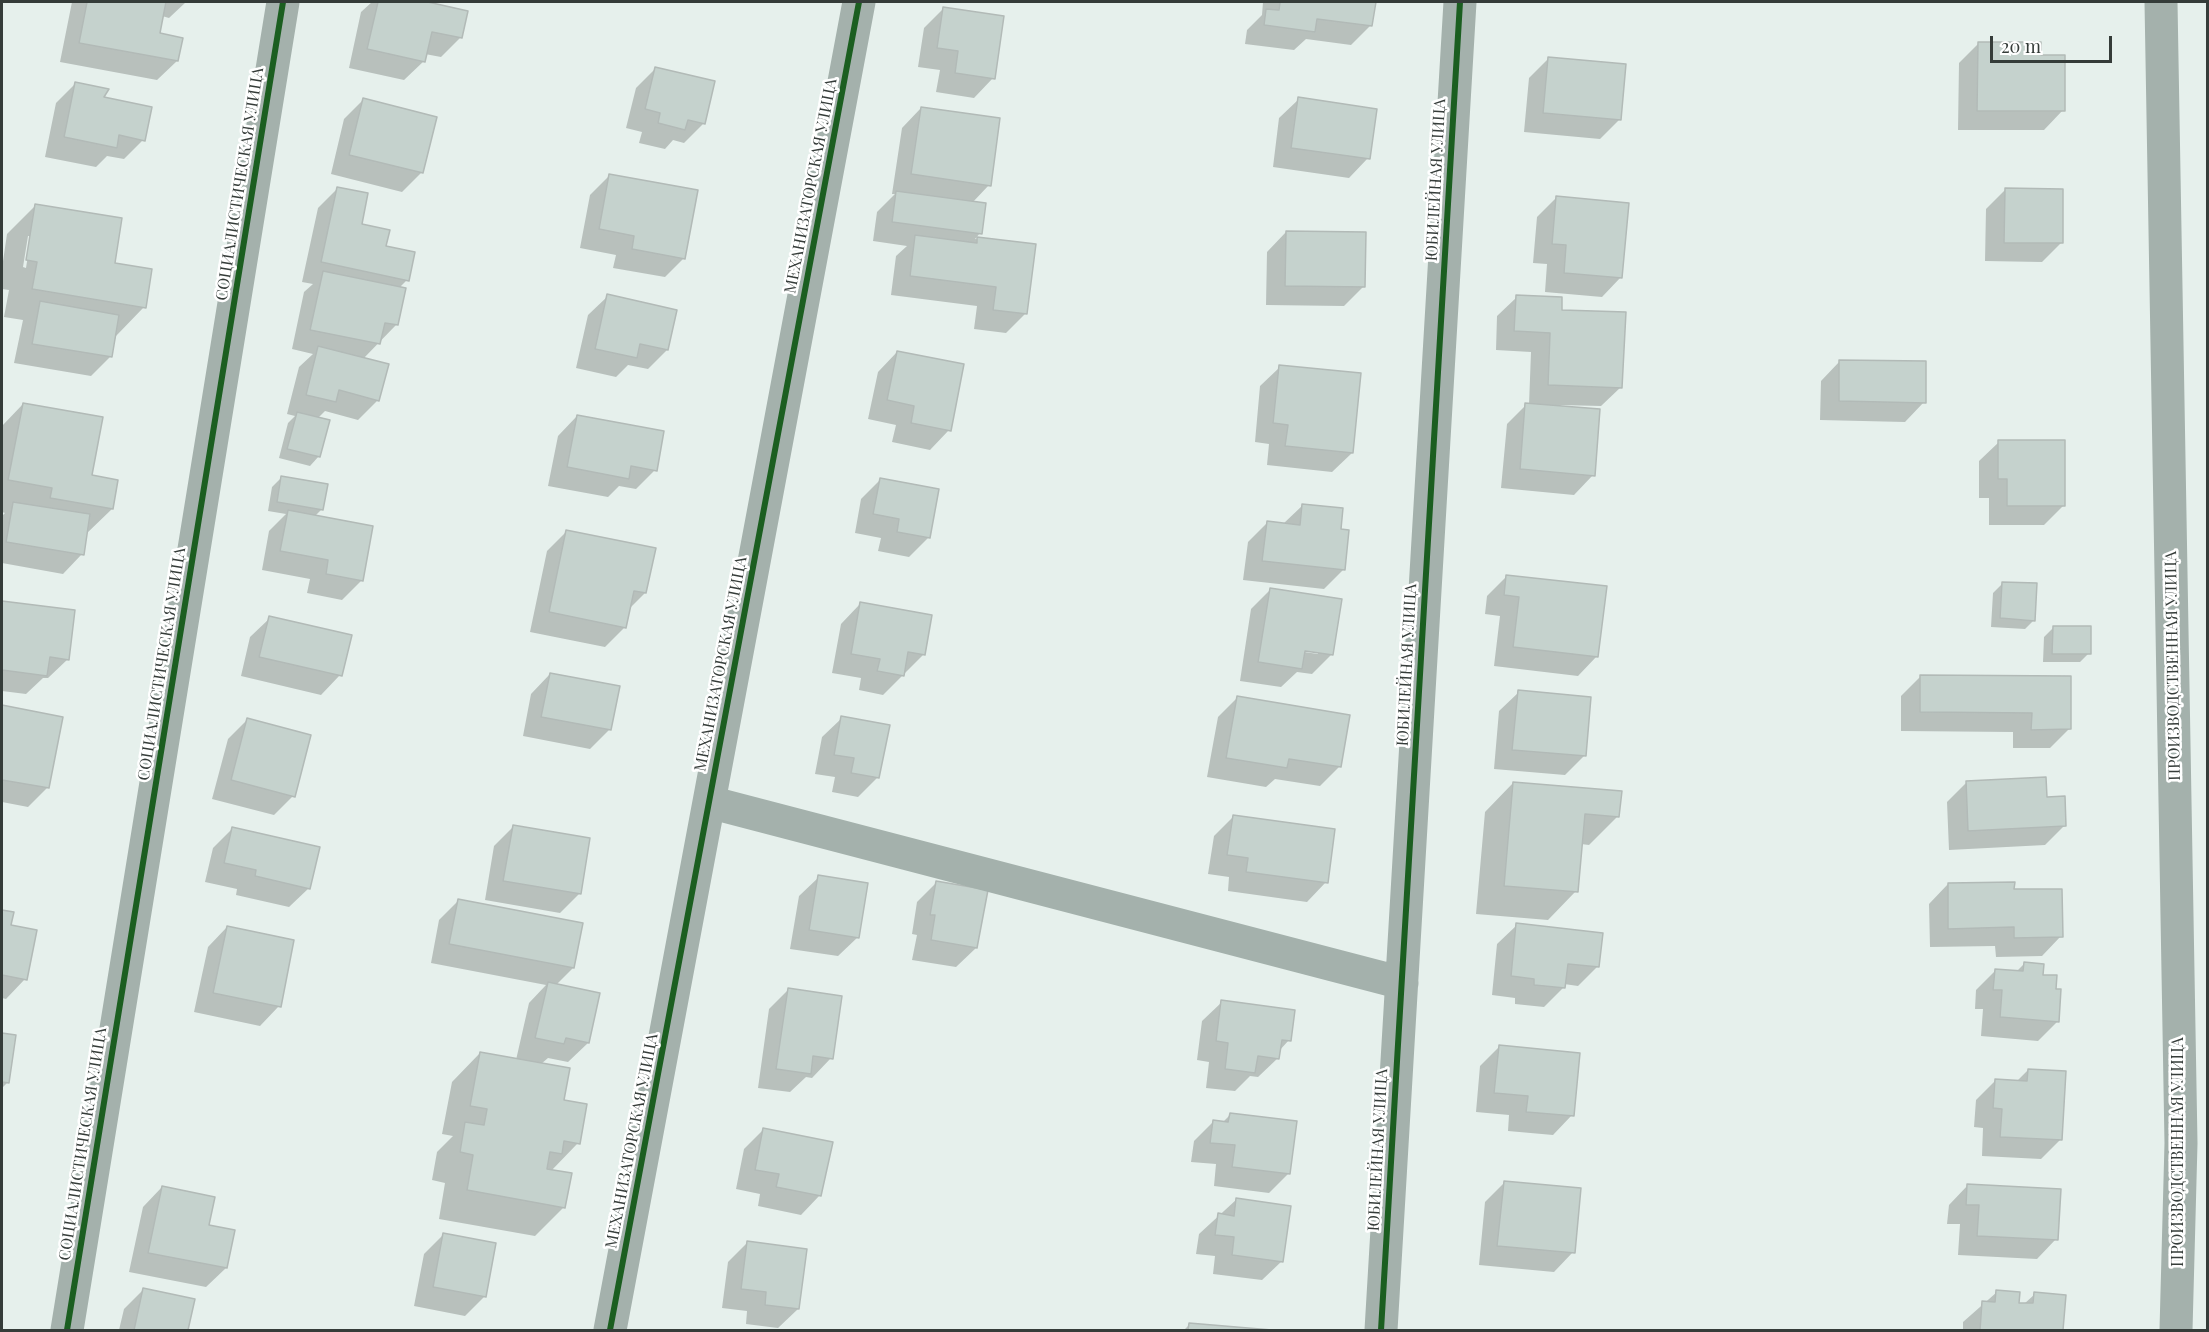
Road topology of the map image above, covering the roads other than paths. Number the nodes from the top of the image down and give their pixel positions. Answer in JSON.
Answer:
{"nodes":[{"id":1,"x":283,"y":2,"type":"edge"},
{"id":2,"x":859,"y":2,"type":"edge"},
{"id":3,"x":1460,"y":2,"type":"edge"},
{"id":4,"x":2161,"y":2,"type":"edge"},
{"id":5,"x":709,"y":802,"type":"junction"},
{"id":6,"x":1402,"y":983,"type":"junction"},
{"id":7,"x":67,"y":1330,"type":"edge"},
{"id":8,"x":610,"y":1330,"type":"edge"},
{"id":9,"x":1381,"y":1330,"type":"edge"},
{"id":10,"x":2176,"y":1330,"type":"edge"}],
"edges":[{"from":1,"to":7,"type":"street","name":"СОЦИАЛИСТИЧЕСКАЯ УЛИЦА"},
{"from":2,"to":5,"type":"street","name":"МЕХАНИЗАТОРСКАЯ УЛИЦА"},
{"from":3,"to":6,"type":"street","name":"ЮБИЛЕЙНАЯ УЛИЦА"},
{"from":4,"to":10,"type":"street","name":"ПРОИЗВОДСТВЕННАЯ УЛИЦА"},
{"from":5,"to":6,"type":"street"},
{"from":5,"to":8,"type":"street","name":"МЕХАНИЗАТОРСКАЯ УЛИЦА"},
{"from":6,"to":9,"type":"street","name":"ЮБИЛЕЙНАЯ УЛИЦА"}]}
